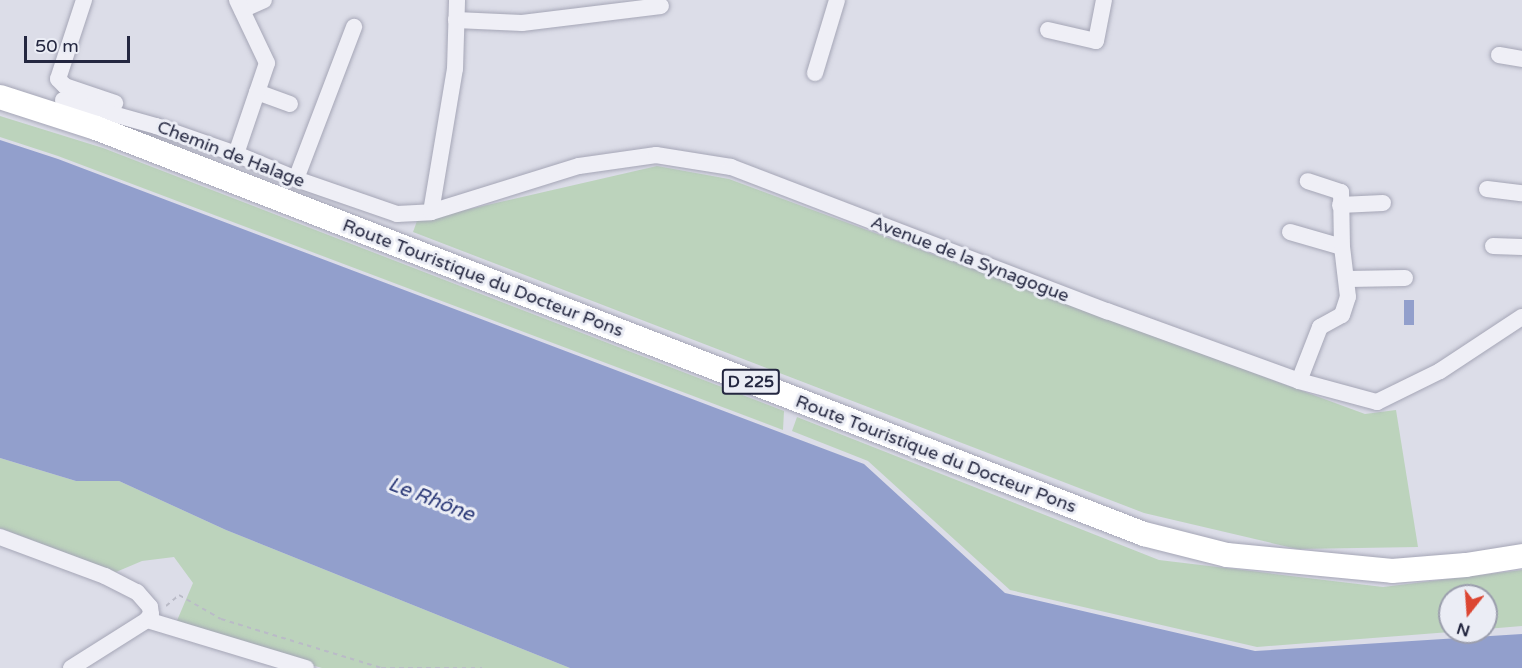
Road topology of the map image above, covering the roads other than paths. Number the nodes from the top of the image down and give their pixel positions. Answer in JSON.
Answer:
{"nodes":[{"id":1,"x":84,"y":0,"type":"edge"},
{"id":2,"x":264,"y":0,"type":"edge"},
{"id":3,"x":457,"y":0,"type":"edge"},
{"id":4,"x":837,"y":0,"type":"edge"},
{"id":5,"x":1104,"y":0,"type":"edge"},
{"id":6,"x":240,"y":5,"type":"edge"},
{"id":7,"x":661,"y":6,"type":"dead end"},
{"id":8,"x":456,"y":20,"type":"junction"},
{"id":9,"x":354,"y":27,"type":"dead end"},
{"id":10,"x":1048,"y":30,"type":"dead end"},
{"id":11,"x":1499,"y":56,"type":"dead end"},
{"id":12,"x":1522,"y":59,"type":"edge"},
{"id":13,"x":815,"y":73,"type":"dead end"},
{"id":14,"x":257,"y":92,"type":"junction"},
{"id":15,"x":0,"y":97,"type":"edge"},
{"id":16,"x":63,"y":100,"type":"dead end"},
{"id":17,"x":290,"y":104,"type":"dead end"},
{"id":18,"x":156,"y":126,"type":"junction"},
{"id":19,"x":236,"y":154,"type":"junction"},
{"id":20,"x":296,"y":179,"type":"junction"},
{"id":21,"x":1308,"y":181,"type":"dead end"},
{"id":22,"x":1487,"y":189,"type":"dead end"},
{"id":23,"x":1522,"y":193,"type":"edge"},
{"id":24,"x":1383,"y":203,"type":"dead end"},
{"id":25,"x":1340,"y":205,"type":"junction"},
{"id":26,"x":431,"y":212,"type":"junction"},
{"id":27,"x":397,"y":214,"type":"joint"},
{"id":28,"x":1290,"y":232,"type":"dead end"},
{"id":29,"x":1492,"y":246,"type":"dead end"},
{"id":30,"x":1342,"y":247,"type":"junction"},
{"id":31,"x":1522,"y":247,"type":"edge"},
{"id":32,"x":1405,"y":278,"type":"dead end"},
{"id":33,"x":1348,"y":279,"type":"junction"},
{"id":34,"x":1522,"y":317,"type":"edge"},
{"id":35,"x":1299,"y":381,"type":"junction"},
{"id":36,"x":0,"y":537,"type":"edge"},
{"id":37,"x":1522,"y":556,"type":"edge"},
{"id":38,"x":148,"y":613,"type":"junction"},
{"id":39,"x":71,"y":668,"type":"edge"},
{"id":40,"x":306,"y":668,"type":"edge"}],
"edges":[{"from":1,"to":18,"type":"street"},
{"from":2,"to":6,"type":"street"},
{"from":3,"to":8,"type":"street"},
{"from":4,"to":13,"type":"street"},
{"from":5,"to":10,"type":"street"},
{"from":6,"to":14,"type":"street"},
{"from":7,"to":8,"type":"street"},
{"from":8,"to":26,"type":"street"},
{"from":9,"to":20,"type":"street"},
{"from":11,"to":12,"type":"street"},
{"from":14,"to":17,"type":"street"},
{"from":14,"to":19,"type":"street"},
{"from":15,"to":37,"type":"highway","name":"Route Touristique du Docteur Pons","number":"D 225"},
{"from":16,"to":18,"type":"street","name":"Chemin de Halage"},
{"from":18,"to":19,"type":"street","name":"Chemin de Halage"},
{"from":19,"to":20,"type":"street","name":"Chemin de Halage"},
{"from":20,"to":27,"type":"street","name":"Chemin de Halage"},
{"from":21,"to":25,"type":"street"},
{"from":22,"to":23,"type":"street"},
{"from":24,"to":25,"type":"street"},
{"from":25,"to":30,"type":"street"},
{"from":26,"to":27,"type":"street","name":"Avenue de la Synagogue"},
{"from":26,"to":35,"type":"street","name":"Avenue de la Synagogue"},
{"from":28,"to":30,"type":"street"},
{"from":29,"to":31,"type":"street"},
{"from":30,"to":33,"type":"street"},
{"from":32,"to":33,"type":"street"},
{"from":33,"to":35,"type":"street"},
{"from":34,"to":35,"type":"street","name":"Avenue de la Synagogue"},
{"from":36,"to":38,"type":"street"},
{"from":38,"to":39,"type":"street"},
{"from":38,"to":40,"type":"street"}]}
